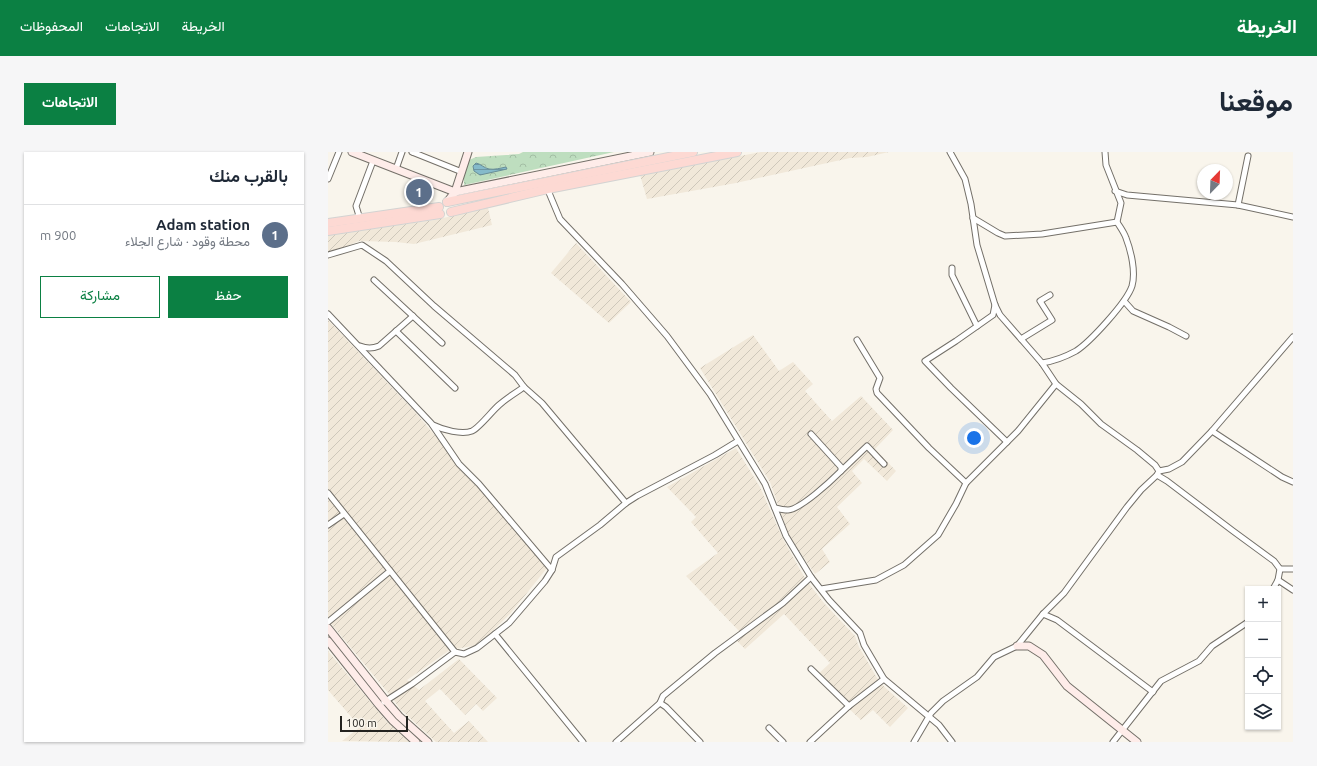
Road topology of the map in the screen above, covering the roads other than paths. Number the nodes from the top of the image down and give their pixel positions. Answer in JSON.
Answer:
{"nodes":[{"id":1,"x":339,"y":152,"type":"edge"},
{"id":2,"x":352,"y":152,"type":"edge"},
{"id":3,"x":402,"y":152,"type":"edge"},
{"id":4,"x":412,"y":152,"type":"edge"},
{"id":5,"x":468,"y":152,"type":"edge"},
{"id":6,"x":649,"y":152,"type":"edge"},
{"id":7,"x":693,"y":152,"type":"edge"},
{"id":8,"x":737,"y":152,"type":"edge"},
{"id":9,"x":950,"y":152,"type":"edge"},
{"id":10,"x":1105,"y":152,"type":"edge"},
{"id":11,"x":1248,"y":156,"type":"dead end"},
{"id":12,"x":373,"y":161,"type":"junction"},
{"id":13,"x":651,"y":165,"type":"junction"},
{"id":14,"x":396,"y":169,"type":"junction"},
{"id":15,"x":462,"y":172,"type":"junction"},
{"id":16,"x":328,"y":179,"type":"edge"},
{"id":17,"x":546,"y":185,"type":"junction"},
{"id":18,"x":1115,"y":191,"type":"junction"},
{"id":19,"x":455,"y":192,"type":"junction"},
{"id":20,"x":447,"y":202,"type":"junction"},
{"id":21,"x":1238,"y":205,"type":"junction"},
{"id":22,"x":440,"y":210,"type":"junction"},
{"id":23,"x":451,"y":212,"type":"junction"},
{"id":24,"x":1293,"y":217,"type":"edge"},
{"id":25,"x":973,"y":218,"type":"junction"},
{"id":26,"x":360,"y":219,"type":"junction"},
{"id":27,"x":1117,"y":222,"type":"junction"},
{"id":28,"x":328,"y":223,"type":"edge"},
{"id":29,"x":328,"y":231,"type":"edge"},
{"id":30,"x":328,"y":255,"type":"edge"},
{"id":31,"x":952,"y":268,"type":"dead end"},
{"id":32,"x":374,"y":280,"type":"dead end"},
{"id":33,"x":1050,"y":295,"type":"dead end"},
{"id":34,"x":1124,"y":301,"type":"junction"},
{"id":35,"x":995,"y":305,"type":"junction"},
{"id":36,"x":328,"y":314,"type":"edge"},
{"id":37,"x":413,"y":316,"type":"junction"},
{"id":38,"x":977,"y":326,"type":"junction"},
{"id":39,"x":396,"y":331,"type":"junction"},
{"id":40,"x":1186,"y":336,"type":"dead end"},
{"id":41,"x":1293,"y":337,"type":"edge"},
{"id":42,"x":1021,"y":339,"type":"junction"},
{"id":43,"x":856,"y":340,"type":"dead end"},
{"id":44,"x":442,"y":343,"type":"dead end"},
{"id":45,"x":358,"y":345,"type":"junction"},
{"id":46,"x":1042,"y":363,"type":"junction"},
{"id":47,"x":1056,"y":384,"type":"junction"},
{"id":48,"x":524,"y":387,"type":"junction"},
{"id":49,"x":455,"y":388,"type":"dead end"},
{"id":50,"x":431,"y":423,"type":"junction"},
{"id":51,"x":1212,"y":430,"type":"junction"},
{"id":52,"x":811,"y":434,"type":"dead end"},
{"id":53,"x":738,"y":441,"type":"junction"},
{"id":54,"x":1007,"y":442,"type":"junction"},
{"id":55,"x":884,"y":464,"type":"dead end"},
{"id":56,"x":841,"y":471,"type":"junction"},
{"id":57,"x":1158,"y":473,"type":"junction"},
{"id":58,"x":1293,"y":482,"type":"edge"},
{"id":59,"x":966,"y":483,"type":"junction"},
{"id":60,"x":328,"y":493,"type":"edge"},
{"id":61,"x":626,"y":503,"type":"junction"},
{"id":62,"x":775,"y":508,"type":"junction"},
{"id":63,"x":344,"y":514,"type":"junction"},
{"id":64,"x":328,"y":525,"type":"edge"},
{"id":65,"x":1280,"y":569,"type":"junction"},
{"id":66,"x":1293,"y":569,"type":"edge"},
{"id":67,"x":390,"y":570,"type":"junction"},
{"id":68,"x":552,"y":570,"type":"junction"},
{"id":69,"x":811,"y":577,"type":"junction"},
{"id":70,"x":1278,"y":580,"type":"junction"},
{"id":71,"x":1275,"y":586,"type":"edge"},
{"id":72,"x":821,"y":589,"type":"junction"},
{"id":73,"x":1293,"y":590,"type":"edge"},
{"id":74,"x":1042,"y":614,"type":"junction"},
{"id":75,"x":328,"y":622,"type":"edge"},
{"id":76,"x":1245,"y":624,"type":"edge"},
{"id":77,"x":328,"y":628,"type":"edge"},
{"id":78,"x":495,"y":634,"type":"junction"},
{"id":79,"x":328,"y":641,"type":"edge"},
{"id":80,"x":1017,"y":646,"type":"junction"},
{"id":81,"x":455,"y":652,"type":"junction"},
{"id":82,"x":811,"y":669,"type":"dead end"},
{"id":83,"x":884,"y":679,"type":"junction"},
{"id":84,"x":1153,"y":692,"type":"junction"},
{"id":85,"x":386,"y":701,"type":"junction"},
{"id":86,"x":660,"y":703,"type":"junction"},
{"id":87,"x":379,"y":705,"type":"junction"},
{"id":88,"x":849,"y":706,"type":"junction"},
{"id":89,"x":399,"y":716,"type":"junction"},
{"id":90,"x":928,"y":717,"type":"junction"},
{"id":91,"x":393,"y":721,"type":"junction"},
{"id":92,"x":769,"y":728,"type":"dead end"},
{"id":93,"x":1123,"y":731,"type":"junction"},
{"id":94,"x":416,"y":742,"type":"edge"},
{"id":95,"x":428,"y":742,"type":"edge"},
{"id":96,"x":583,"y":742,"type":"edge"},
{"id":97,"x":616,"y":742,"type":"edge"},
{"id":98,"x":700,"y":742,"type":"edge"},
{"id":99,"x":783,"y":742,"type":"edge"},
{"id":100,"x":810,"y":742,"type":"edge"},
{"id":101,"x":914,"y":742,"type":"edge"},
{"id":102,"x":952,"y":742,"type":"edge"},
{"id":103,"x":1114,"y":742,"type":"edge"},
{"id":104,"x":1137,"y":742,"type":"edge"}],
"edges":[{"from":1,"to":16,"type":"street"},
{"from":2,"to":12,"type":"main road"},
{"from":3,"to":14,"type":"street"},
{"from":4,"to":15,"type":"street"},
{"from":5,"to":15,"type":"main road"},
{"from":6,"to":13,"type":"main road"},
{"from":6,"to":19,"type":"main road"},
{"from":7,"to":13,"type":"main road"},
{"from":8,"to":13,"type":"main road"},
{"from":9,"to":25,"type":"street"},
{"from":10,"to":18,"type":"street"},
{"from":11,"to":21,"type":"street"},
{"from":12,"to":14,"type":"main road"},
{"from":12,"to":26,"type":"street"},
{"from":13,"to":17,"type":"main road"},
{"from":14,"to":19,"type":"main road"},
{"from":15,"to":19,"type":"main road"},
{"from":17,"to":20,"type":"main road"},
{"from":17,"to":23,"type":"main road"},
{"from":17,"to":53,"type":"street"},
{"from":18,"to":21,"type":"street"},
{"from":18,"to":27,"type":"street"},
{"from":19,"to":20,"type":"main road"},
{"from":20,"to":22,"type":"main road"},
{"from":20,"to":23,"type":"main road"},
{"from":21,"to":24,"type":"street"},
{"from":22,"to":23,"type":"main road"},
{"from":22,"to":26,"type":"main road"},
{"from":22,"to":29,"type":"main road"},
{"from":25,"to":27,"type":"street"},
{"from":25,"to":35,"type":"street"},
{"from":26,"to":28,"type":"main road"},
{"from":27,"to":34,"type":"street"},
{"from":30,"to":48,"type":"street"},
{"from":31,"to":38,"type":"street"},
{"from":32,"to":37,"type":"street"},
{"from":33,"to":42,"type":"street"},
{"from":34,"to":40,"type":"street"},
{"from":34,"to":46,"type":"street"},
{"from":35,"to":38,"type":"street"},
{"from":35,"to":42,"type":"street"},
{"from":36,"to":45,"type":"street"},
{"from":37,"to":39,"type":"street"},
{"from":37,"to":44,"type":"street"},
{"from":38,"to":54,"type":"street"},
{"from":39,"to":45,"type":"street"},
{"from":39,"to":49,"type":"street"},
{"from":41,"to":51,"type":"street"},
{"from":42,"to":46,"type":"street"},
{"from":43,"to":59,"type":"street"},
{"from":45,"to":50,"type":"street"},
{"from":46,"to":47,"type":"street"},
{"from":47,"to":54,"type":"street"},
{"from":47,"to":57,"type":"street"},
{"from":48,"to":50,"type":"street"},
{"from":48,"to":61,"type":"street"},
{"from":50,"to":68,"type":"street"},
{"from":51,"to":57,"type":"street"},
{"from":51,"to":58,"type":"street"},
{"from":52,"to":56,"type":"street"},
{"from":53,"to":61,"type":"street"},
{"from":53,"to":62,"type":"street"},
{"from":54,"to":59,"type":"street"},
{"from":55,"to":56,"type":"street"},
{"from":56,"to":62,"type":"street"},
{"from":57,"to":65,"type":"street"},
{"from":57,"to":74,"type":"street"},
{"from":59,"to":72,"type":"street"},
{"from":60,"to":63,"type":"street"},
{"from":61,"to":68,"type":"street"},
{"from":62,"to":69,"type":"street"},
{"from":63,"to":64,"type":"street"},
{"from":63,"to":67,"type":"street"},
{"from":65,"to":66,"type":"street"},
{"from":65,"to":70,"type":"street"},
{"from":67,"to":75,"type":"street"},
{"from":67,"to":81,"type":"street"},
{"from":68,"to":78,"type":"street"},
{"from":69,"to":72,"type":"street"},
{"from":69,"to":86,"type":"street"},
{"from":70,"to":71,"type":"street"},
{"from":70,"to":73,"type":"street"},
{"from":72,"to":83,"type":"street"},
{"from":74,"to":80,"type":"street"},
{"from":74,"to":84,"type":"street"},
{"from":76,"to":84,"type":"street"},
{"from":77,"to":85,"type":"main road"},
{"from":78,"to":81,"type":"street"},
{"from":78,"to":96,"type":"street"},
{"from":79,"to":87,"type":"main road"},
{"from":80,"to":90,"type":"street"},
{"from":80,"to":93,"type":"main road"},
{"from":81,"to":85,"type":"street"},
{"from":82,"to":88,"type":"street"},
{"from":83,"to":88,"type":"street"},
{"from":83,"to":90,"type":"street"},
{"from":84,"to":93,"type":"street"},
{"from":85,"to":87,"type":"street"},
{"from":85,"to":89,"type":"main road"},
{"from":86,"to":97,"type":"street"},
{"from":86,"to":98,"type":"street"},
{"from":87,"to":91,"type":"main road"},
{"from":88,"to":100,"type":"street"},
{"from":89,"to":91,"type":"main road"},
{"from":89,"to":95,"type":"main road"},
{"from":90,"to":101,"type":"street"},
{"from":90,"to":102,"type":"street"},
{"from":91,"to":94,"type":"main road"},
{"from":92,"to":99,"type":"street"},
{"from":93,"to":103,"type":"street"},
{"from":93,"to":104,"type":"main road"}]}
